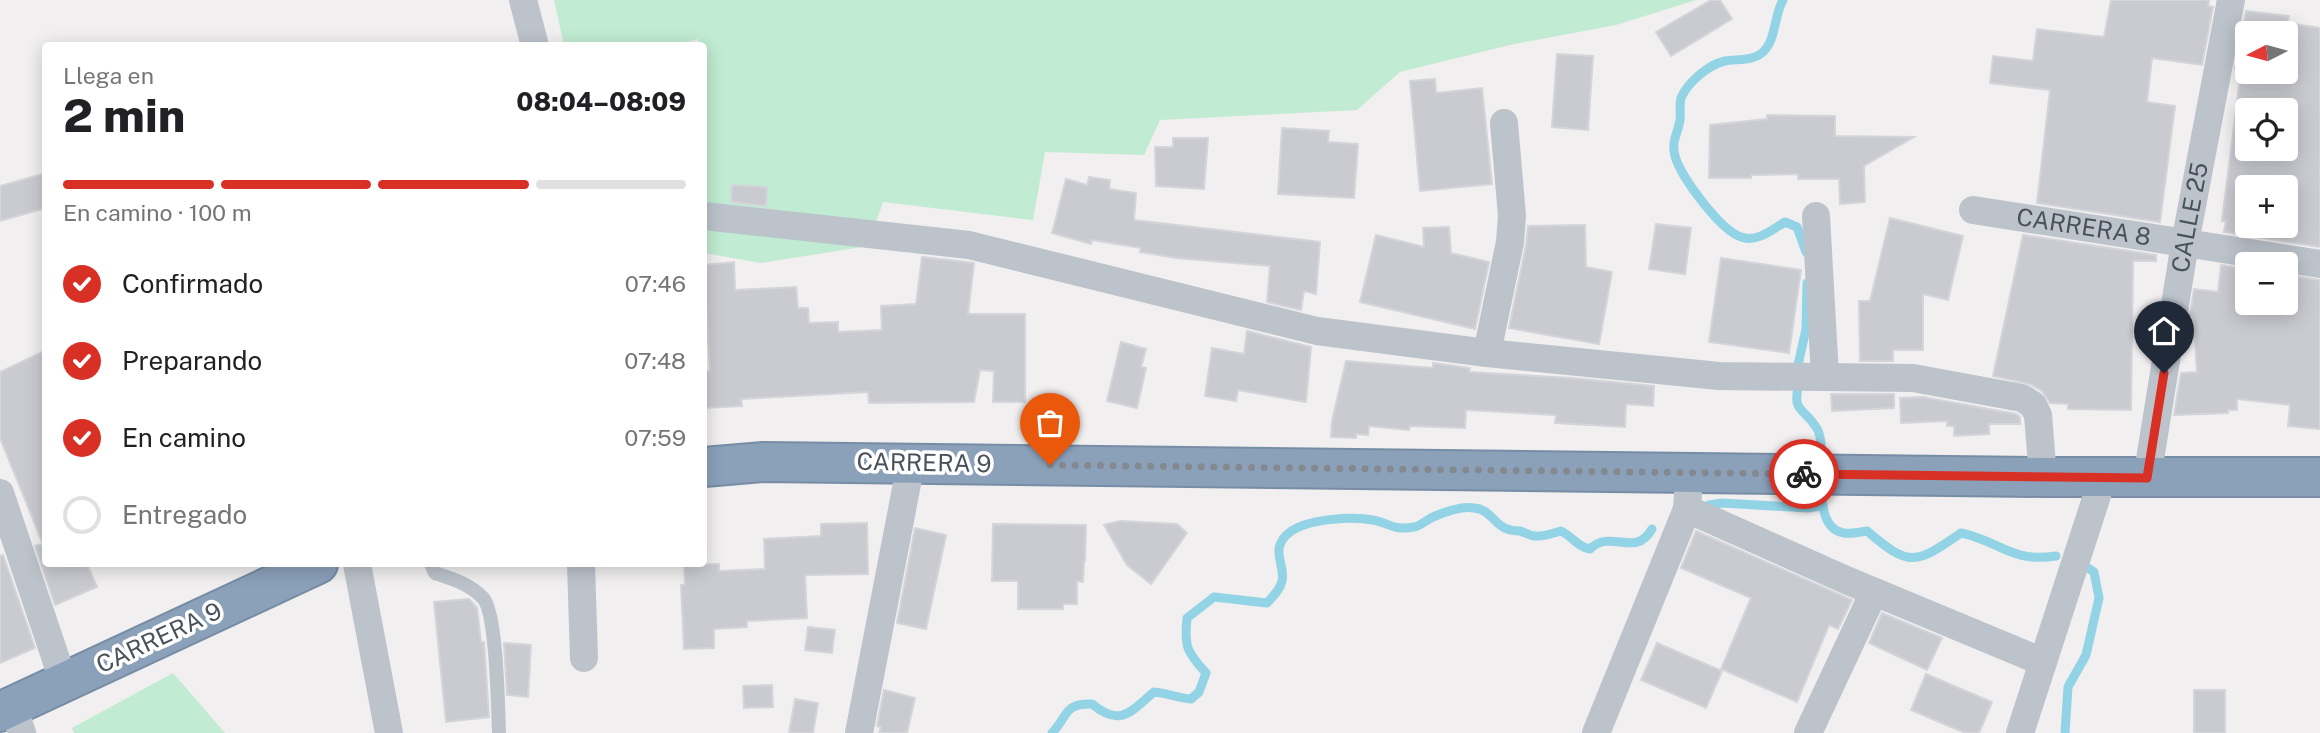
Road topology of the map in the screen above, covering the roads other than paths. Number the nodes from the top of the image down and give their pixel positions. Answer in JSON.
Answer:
{"nodes":[{"id":1,"x":523,"y":0,"type":"edge"},
{"id":2,"x":2231,"y":0,"type":"edge"},
{"id":3,"x":534,"y":42,"type":"edge"},
{"id":4,"x":1504,"y":123,"type":"dead end"},
{"id":5,"x":1973,"y":210,"type":"dead end"},
{"id":6,"x":707,"y":216,"type":"edge"},
{"id":7,"x":1816,"y":216,"type":"dead end"},
{"id":8,"x":2185,"y":243,"type":"junction"},
{"id":9,"x":2320,"y":264,"type":"edge"},
{"id":10,"x":1487,"y":353,"type":"junction"},
{"id":11,"x":1825,"y":376,"type":"junction"},
{"id":12,"x":911,"y":463,"type":"junction"},
{"id":13,"x":707,"y":467,"type":"edge"},
{"id":14,"x":2043,"y":477,"type":"junction"},
{"id":15,"x":2103,"y":477,"type":"junction"},
{"id":16,"x":2320,"y":477,"type":"edge"},
{"id":17,"x":2147,"y":478,"type":"junction"},
{"id":18,"x":1688,"y":491,"type":"junction"},
{"id":19,"x":0,"y":494,"type":"edge"},
{"id":20,"x":312,"y":567,"type":"edge"},
{"id":21,"x":358,"y":567,"type":"edge"},
{"id":22,"x":432,"y":567,"type":"edge"},
{"id":23,"x":581,"y":567,"type":"edge"},
{"id":24,"x":1874,"y":592,"type":"junction"},
{"id":25,"x":584,"y":658,"type":"dead end"},
{"id":26,"x":2043,"y":662,"type":"junction"},
{"id":27,"x":64,"y":683,"type":"junction"},
{"id":28,"x":12,"y":717,"type":"edge"},
{"id":29,"x":389,"y":733,"type":"edge"},
{"id":30,"x":499,"y":733,"type":"edge"},
{"id":31,"x":859,"y":733,"type":"edge"},
{"id":32,"x":1596,"y":733,"type":"edge"},
{"id":33,"x":1808,"y":733,"type":"edge"},
{"id":34,"x":2020,"y":733,"type":"edge"}],
"edges":[{"from":1,"to":3,"type":"street"},
{"from":2,"to":8,"type":"street","name":"CALLE 25"},
{"from":4,"to":10,"type":"street"},
{"from":5,"to":8,"type":"street","name":"CARRERA 8"},
{"from":6,"to":10,"type":"street"},
{"from":7,"to":11,"type":"street"},
{"from":8,"to":9,"type":"street","name":"CARRERA 8"},
{"from":8,"to":17,"type":"street","name":"CALLE 25"},
{"from":10,"to":11,"type":"street"},
{"from":11,"to":14,"type":"street"},
{"from":12,"to":13,"type":"highway","name":"CARRERA 9"},
{"from":12,"to":18,"type":"highway","name":"CARRERA 9"},
{"from":12,"to":31,"type":"street"},
{"from":14,"to":15,"type":"highway","name":"CARRERA 9"},
{"from":14,"to":18,"type":"highway","name":"CARRERA 9"},
{"from":15,"to":17,"type":"highway","name":"CARRERA 9"},
{"from":15,"to":26,"type":"street"},
{"from":16,"to":17,"type":"highway","name":"CARRERA 9"},
{"from":18,"to":24,"type":"street"},
{"from":18,"to":32,"type":"street"},
{"from":19,"to":27,"type":"street"},
{"from":20,"to":27,"type":"highway","name":"CARRERA 9"},
{"from":21,"to":29,"type":"street"},
{"from":22,"to":30,"type":"lane"},
{"from":23,"to":25,"type":"street"},
{"from":24,"to":26,"type":"street"},
{"from":24,"to":33,"type":"street"},
{"from":26,"to":34,"type":"street"},
{"from":27,"to":28,"type":"highway","name":"CARRERA 9"}]}
